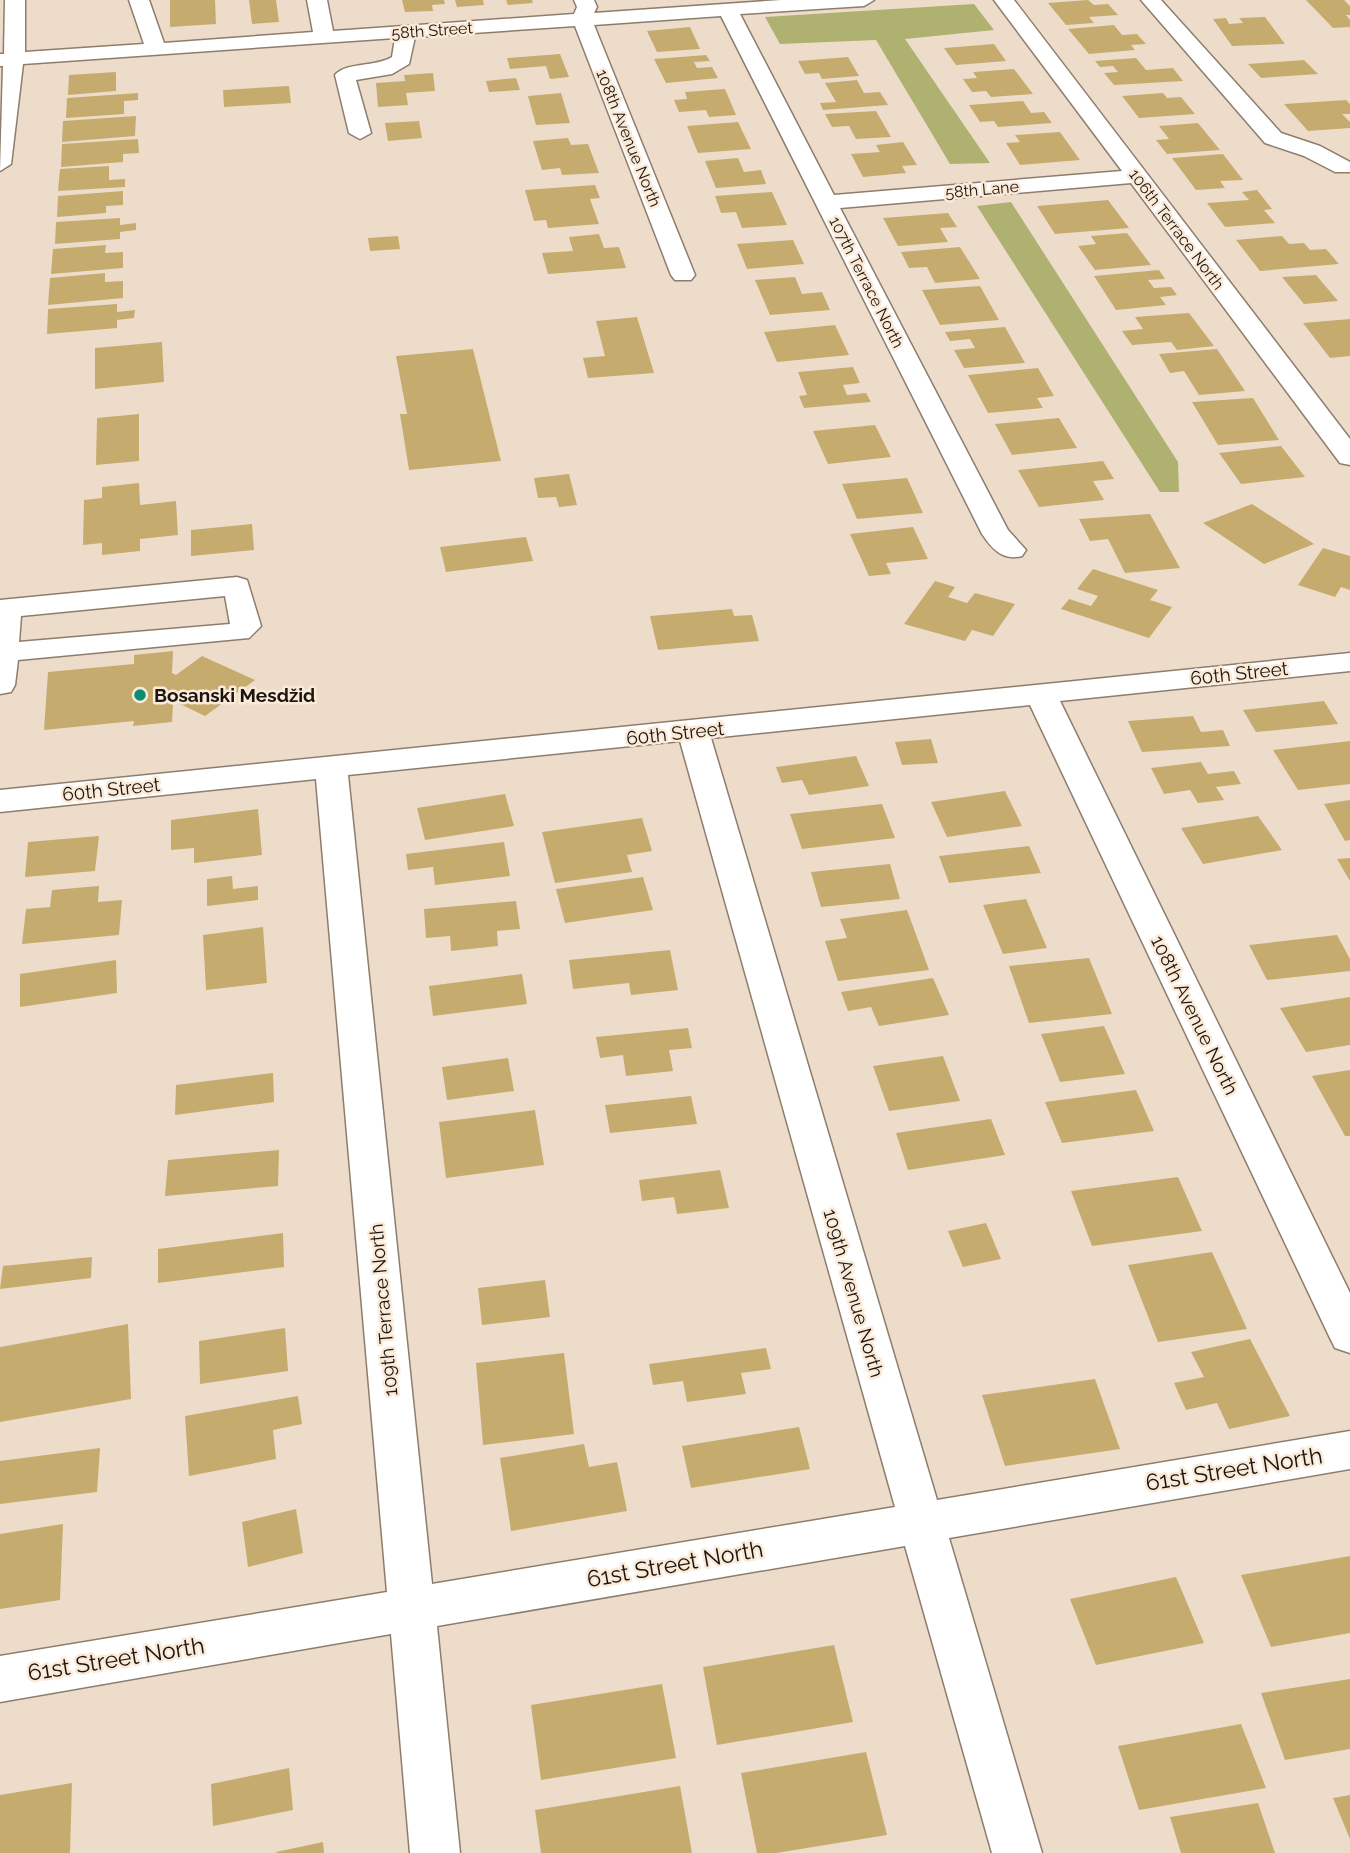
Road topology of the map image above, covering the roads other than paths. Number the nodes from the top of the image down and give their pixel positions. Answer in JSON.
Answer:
{"nodes":[{"id":1,"x":15,"y":0,"type":"edge"},
{"id":2,"x":139,"y":0,"type":"edge"},
{"id":3,"x":317,"y":0,"type":"edge"},
{"id":4,"x":864,"y":0,"type":"edge"},
{"id":5,"x":1004,"y":0,"type":"edge"},
{"id":6,"x":1151,"y":0,"type":"edge"},
{"id":7,"x":583,"y":10,"type":"edge"},
{"id":8,"x":729,"y":10,"type":"junction"},
{"id":9,"x":406,"y":32,"type":"junction"},
{"id":10,"x":331,"y":37,"type":"junction"},
{"id":11,"x":155,"y":49,"type":"junction"},
{"id":12,"x":7,"y":60,"type":"edge"},
{"id":13,"x":345,"y":75,"type":"junction"},
{"id":14,"x":360,"y":133,"type":"dead end"},
{"id":15,"x":0,"y":164,"type":"edge"},
{"id":16,"x":1343,"y":167,"type":"dead end"},
{"id":17,"x":1138,"y":176,"type":"junction"},
{"id":18,"x":827,"y":202,"type":"junction"},
{"id":19,"x":683,"y":275,"type":"dead end"},
{"id":20,"x":1350,"y":457,"type":"edge"},
{"id":21,"x":1012,"y":550,"type":"dead end"},
{"id":22,"x":4,"y":609,"type":"edge"},
{"id":23,"x":3,"y":652,"type":"junction"},
{"id":24,"x":1350,"y":662,"type":"edge"},
{"id":25,"x":0,"y":685,"type":"edge"},
{"id":26,"x":1040,"y":693,"type":"junction"},
{"id":27,"x":692,"y":732,"type":"junction"},
{"id":28,"x":331,"y":767,"type":"junction"},
{"id":29,"x":0,"y":801,"type":"edge"},
{"id":30,"x":1350,"y":1336,"type":"edge"},
{"id":31,"x":1350,"y":1450,"type":"edge"},
{"id":32,"x":919,"y":1521,"type":"junction"},
{"id":33,"x":412,"y":1610,"type":"junction"},
{"id":34,"x":0,"y":1679,"type":"edge"},
{"id":35,"x":435,"y":1853,"type":"edge"},
{"id":36,"x":1017,"y":1853,"type":"edge"}],
"edges":[{"from":1,"to":12,"type":"street"},
{"from":2,"to":11,"type":"street"},
{"from":3,"to":10,"type":"street"},
{"from":4,"to":8,"type":"street","name":"58th Street"},
{"from":5,"to":17,"type":"street","name":"106th Terrace North"},
{"from":6,"to":16,"type":"street"},
{"from":7,"to":8,"type":"street","name":"58th Street"},
{"from":7,"to":9,"type":"street","name":"58th Street"},
{"from":7,"to":19,"type":"street","name":"108th Avenue North"},
{"from":8,"to":18,"type":"street","name":"107th Terrace North"},
{"from":9,"to":10,"type":"street","name":"58th Street"},
{"from":9,"to":13,"type":"street"},
{"from":10,"to":11,"type":"street","name":"58th Street"},
{"from":10,"to":13,"type":"street"},
{"from":11,"to":12,"type":"street","name":"58th Street"},
{"from":12,"to":15,"type":"street"},
{"from":13,"to":14,"type":"street"},
{"from":17,"to":18,"type":"street","name":"58th Lane"},
{"from":17,"to":20,"type":"street","name":"106th Terrace North"},
{"from":18,"to":21,"type":"street","name":"107th Terrace North"},
{"from":22,"to":23,"type":"street"},
{"from":22,"to":23,"type":"street"},
{"from":23,"to":25,"type":"street"},
{"from":24,"to":26,"type":"street","name":"60th Street"},
{"from":26,"to":27,"type":"street","name":"60th Street"},
{"from":26,"to":30,"type":"street","name":"108th Avenue North"},
{"from":27,"to":28,"type":"street","name":"60th Street"},
{"from":27,"to":32,"type":"street","name":"109th Avenue North"},
{"from":28,"to":29,"type":"street","name":"60th Street"},
{"from":28,"to":33,"type":"street","name":"109th Terrace North"},
{"from":31,"to":32,"type":"street","name":"61st Street North"},
{"from":32,"to":33,"type":"street","name":"61st Street North"},
{"from":32,"to":36,"type":"street","name":"109th Avenue North"},
{"from":33,"to":34,"type":"street","name":"61st Street North"},
{"from":33,"to":35,"type":"street","name":"109th Terrace North"}]}
